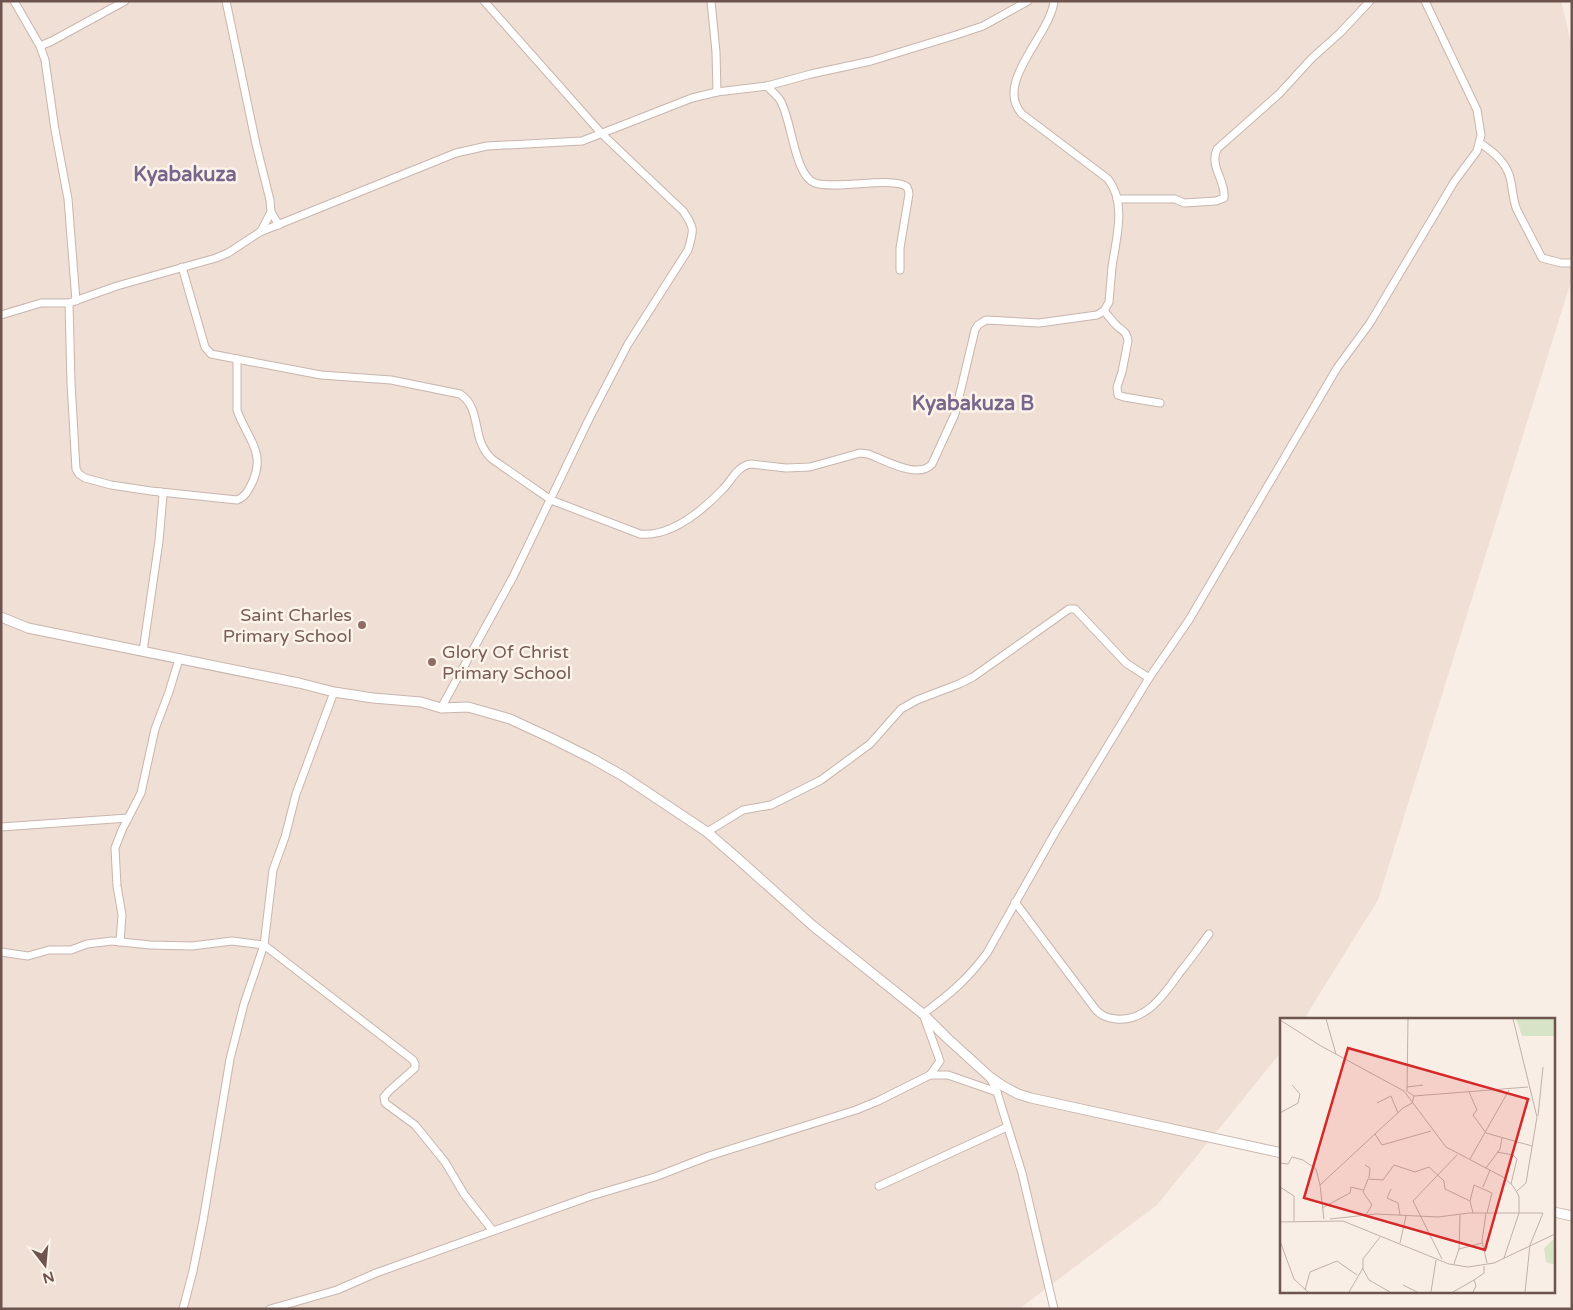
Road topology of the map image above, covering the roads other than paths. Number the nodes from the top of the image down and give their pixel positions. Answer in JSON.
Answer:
{"nodes":[{"id":1,"x":14,"y":1,"type":"edge"},
{"id":2,"x":125,"y":1,"type":"edge"},
{"id":3,"x":226,"y":1,"type":"edge"},
{"id":4,"x":484,"y":1,"type":"edge"},
{"id":5,"x":711,"y":1,"type":"edge"},
{"id":6,"x":1028,"y":1,"type":"edge"},
{"id":7,"x":1054,"y":1,"type":"edge"},
{"id":8,"x":1370,"y":1,"type":"edge"},
{"id":9,"x":1425,"y":1,"type":"edge"},
{"id":10,"x":40,"y":46,"type":"junction"},
{"id":11,"x":767,"y":86,"type":"junction"},
{"id":12,"x":717,"y":92,"type":"junction"},
{"id":13,"x":602,"y":134,"type":"junction"},
{"id":14,"x":1480,"y":143,"type":"junction"},
{"id":15,"x":1117,"y":199,"type":"junction"},
{"id":16,"x":271,"y":212,"type":"junction"},
{"id":17,"x":279,"y":224,"type":"junction"},
{"id":18,"x":260,"y":232,"type":"junction"},
{"id":19,"x":1572,"y":263,"type":"edge"},
{"id":20,"x":182,"y":267,"type":"junction"},
{"id":21,"x":900,"y":270,"type":"dead end"},
{"id":22,"x":72,"y":302,"type":"junction"},
{"id":23,"x":1104,"y":311,"type":"junction"},
{"id":24,"x":1,"y":315,"type":"edge"},
{"id":25,"x":237,"y":359,"type":"junction"},
{"id":26,"x":1160,"y":403,"type":"dead end"},
{"id":27,"x":160,"y":492,"type":"junction"},
{"id":28,"x":551,"y":500,"type":"junction"},
{"id":29,"x":1,"y":617,"type":"edge"},
{"id":30,"x":143,"y":651,"type":"junction"},
{"id":31,"x":179,"y":659,"type":"junction"},
{"id":32,"x":1149,"y":678,"type":"junction"},
{"id":33,"x":334,"y":692,"type":"junction"},
{"id":34,"x":441,"y":708,"type":"junction"},
{"id":35,"x":128,"y":818,"type":"junction"},
{"id":36,"x":1,"y":827,"type":"edge"},
{"id":37,"x":707,"y":832,"type":"junction"},
{"id":38,"x":1015,"y":902,"type":"junction"},
{"id":39,"x":1209,"y":934,"type":"dead end"},
{"id":40,"x":120,"y":942,"type":"junction"},
{"id":41,"x":264,"y":945,"type":"junction"},
{"id":42,"x":1,"y":952,"type":"edge"},
{"id":43,"x":923,"y":1014,"type":"junction"},
{"id":44,"x":930,"y":1075,"type":"junction"},
{"id":45,"x":990,"y":1077,"type":"junction"},
{"id":46,"x":997,"y":1092,"type":"junction"},
{"id":47,"x":1007,"y":1127,"type":"junction"},
{"id":48,"x":1280,"y":1153,"type":"edge"},
{"id":49,"x":879,"y":1186,"type":"dead end"},
{"id":50,"x":1556,"y":1212,"type":"edge"},
{"id":51,"x":1572,"y":1216,"type":"edge"},
{"id":52,"x":493,"y":1232,"type":"junction"},
{"id":53,"x":183,"y":1309,"type":"edge"},
{"id":54,"x":270,"y":1309,"type":"edge"},
{"id":55,"x":1054,"y":1309,"type":"edge"}],
"edges":[{"from":1,"to":10,"type":"street"},
{"from":2,"to":10,"type":"street"},
{"from":3,"to":16,"type":"street"},
{"from":4,"to":13,"type":"street"},
{"from":5,"to":12,"type":"street"},
{"from":6,"to":11,"type":"street"},
{"from":7,"to":15,"type":"street"},
{"from":8,"to":15,"type":"street"},
{"from":9,"to":14,"type":"street"},
{"from":10,"to":22,"type":"street"},
{"from":11,"to":12,"type":"street"},
{"from":11,"to":21,"type":"street"},
{"from":12,"to":13,"type":"street"},
{"from":13,"to":17,"type":"street"},
{"from":13,"to":28,"type":"street"},
{"from":14,"to":19,"type":"street"},
{"from":14,"to":32,"type":"street"},
{"from":15,"to":23,"type":"street"},
{"from":16,"to":17,"type":"street"},
{"from":16,"to":18,"type":"street"},
{"from":17,"to":18,"type":"street"},
{"from":18,"to":20,"type":"street"},
{"from":20,"to":22,"type":"street"},
{"from":20,"to":25,"type":"street"},
{"from":22,"to":24,"type":"street"},
{"from":22,"to":27,"type":"street"},
{"from":23,"to":26,"type":"street"},
{"from":23,"to":28,"type":"street"},
{"from":25,"to":27,"type":"street"},
{"from":25,"to":28,"type":"street"},
{"from":27,"to":30,"type":"street"},
{"from":28,"to":34,"type":"street"},
{"from":29,"to":30,"type":"street"},
{"from":30,"to":31,"type":"street"},
{"from":31,"to":33,"type":"street"},
{"from":31,"to":35,"type":"street"},
{"from":32,"to":37,"type":"street"},
{"from":32,"to":38,"type":"street"},
{"from":33,"to":34,"type":"street"},
{"from":33,"to":41,"type":"street"},
{"from":34,"to":37,"type":"street"},
{"from":35,"to":36,"type":"street"},
{"from":35,"to":40,"type":"street"},
{"from":37,"to":43,"type":"street"},
{"from":38,"to":39,"type":"street"},
{"from":38,"to":43,"type":"street"},
{"from":40,"to":41,"type":"street"},
{"from":40,"to":42,"type":"street"},
{"from":41,"to":52,"type":"street"},
{"from":41,"to":53,"type":"street"},
{"from":43,"to":44,"type":"street"},
{"from":43,"to":45,"type":"street"},
{"from":44,"to":46,"type":"street"},
{"from":44,"to":52,"type":"street"},
{"from":45,"to":46,"type":"street"},
{"from":45,"to":48,"type":"street"},
{"from":46,"to":47,"type":"street"},
{"from":47,"to":49,"type":"street"},
{"from":47,"to":55,"type":"street"},
{"from":50,"to":51,"type":"street"},
{"from":52,"to":54,"type":"street"}]}
